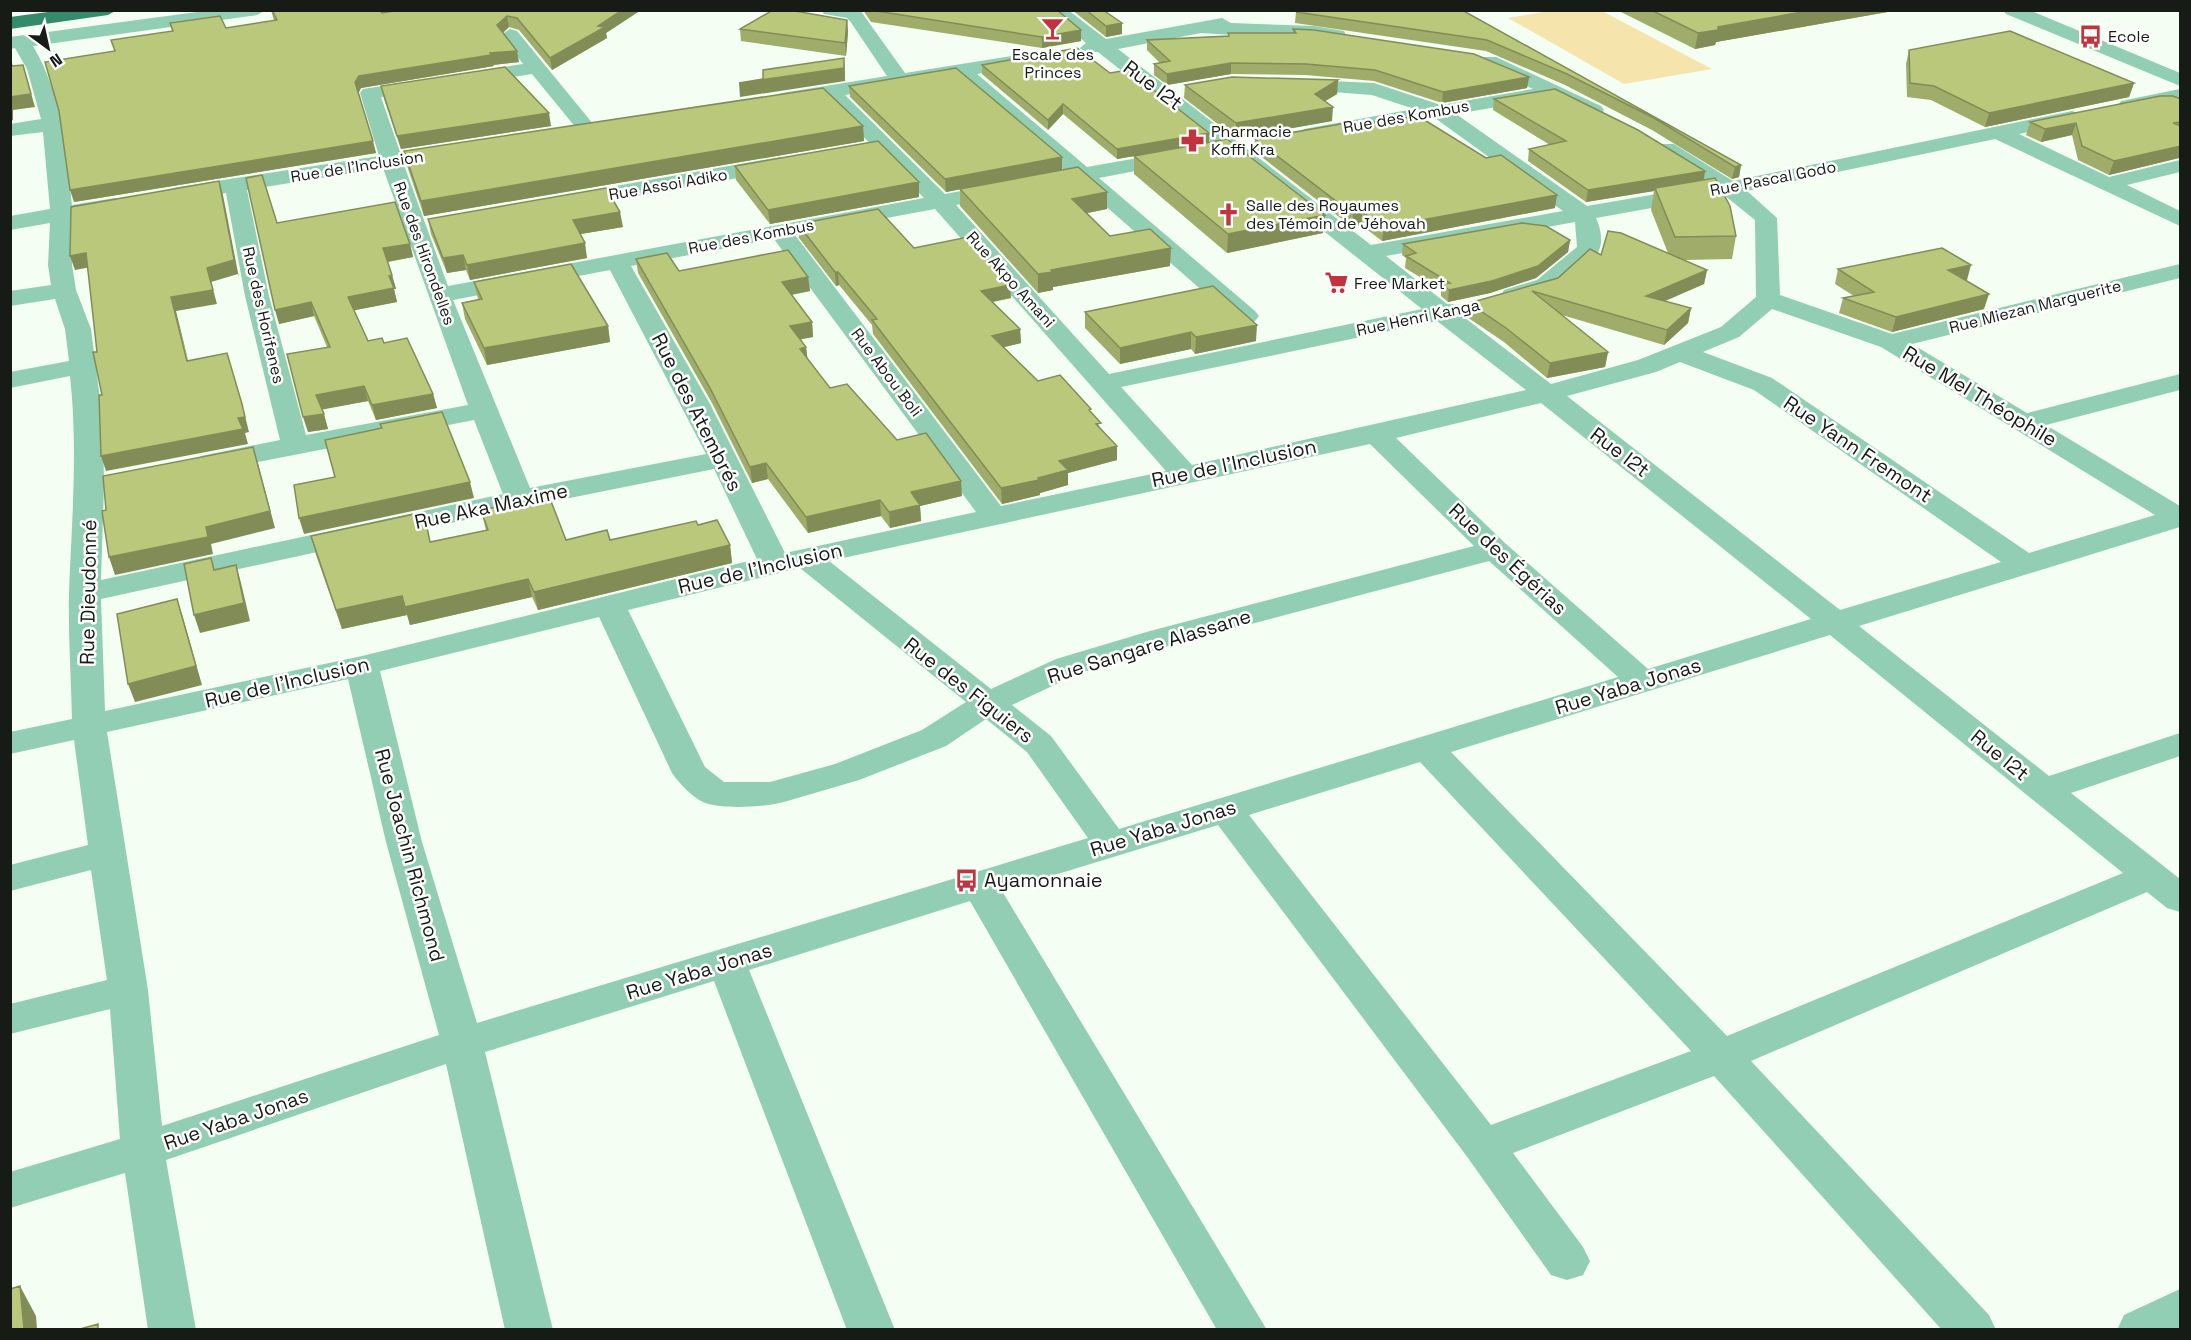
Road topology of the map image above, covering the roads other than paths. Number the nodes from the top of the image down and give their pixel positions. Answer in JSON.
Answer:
{"nodes":[{"id":1,"x":35,"y":10,"type":"edge"},
{"id":2,"x":108,"y":10,"type":"edge"},
{"id":3,"x":257,"y":10,"type":"edge"},
{"id":4,"x":830,"y":10,"type":"edge"},
{"id":5,"x":2012,"y":10,"type":"edge"},
{"id":6,"x":1292,"y":12,"type":"dead end"},
{"id":7,"x":1067,"y":13,"type":"edge"},
{"id":8,"x":1202,"y":28,"type":"junction"},
{"id":9,"x":13,"y":30,"type":"edge"},
{"id":10,"x":510,"y":35,"type":"dead end"},
{"id":11,"x":1361,"y":39,"type":"edge"},
{"id":12,"x":1102,"y":46,"type":"junction"},
{"id":13,"x":1067,"y":52,"type":"edge"},
{"id":14,"x":1466,"y":55,"type":"edge"},
{"id":15,"x":1043,"y":56,"type":"edge"},
{"id":16,"x":535,"y":68,"type":"junction"},
{"id":17,"x":962,"y":70,"type":"junction"},
{"id":18,"x":2181,"y":80,"type":"edge"},
{"id":19,"x":900,"y":81,"type":"junction"},
{"id":20,"x":1273,"y":83,"type":"edge"},
{"id":21,"x":1197,"y":88,"type":"edge"},
{"id":22,"x":1557,"y":90,"type":"junction"},
{"id":23,"x":830,"y":92,"type":"junction"},
{"id":24,"x":1164,"y":93,"type":"junction"},
{"id":25,"x":2181,"y":94,"type":"edge"},
{"id":26,"x":763,"y":102,"type":"edge"},
{"id":27,"x":2112,"y":109,"type":"edge"},
{"id":28,"x":1437,"y":110,"type":"junction"},
{"id":29,"x":2089,"y":113,"type":"edge"},
{"id":30,"x":1615,"y":121,"type":"edge"},
{"id":31,"x":53,"y":124,"type":"junction"},
{"id":32,"x":610,"y":126,"type":"edge"},
{"id":33,"x":588,"y":129,"type":"junction"},
{"id":34,"x":10,"y":130,"type":"edge"},
{"id":35,"x":1997,"y":132,"type":"junction"},
{"id":36,"x":560,"y":134,"type":"edge"},
{"id":37,"x":1644,"y":136,"type":"edge"},
{"id":38,"x":1289,"y":137,"type":"edge"},
{"id":39,"x":1244,"y":145,"type":"junction"},
{"id":40,"x":470,"y":148,"type":"edge"},
{"id":41,"x":805,"y":160,"type":"edge"},
{"id":42,"x":391,"y":161,"type":"junction"},
{"id":43,"x":2181,"y":166,"type":"edge"},
{"id":44,"x":1085,"y":175,"type":"junction"},
{"id":45,"x":235,"y":184,"type":"junction"},
{"id":46,"x":2106,"y":184,"type":"junction"},
{"id":47,"x":1729,"y":188,"type":"junction"},
{"id":48,"x":154,"y":198,"type":"edge"},
{"id":49,"x":940,"y":201,"type":"junction"},
{"id":50,"x":131,"y":202,"type":"edge"},
{"id":51,"x":542,"y":206,"type":"edge"},
{"id":52,"x":1583,"y":214,"type":"junction"},
{"id":53,"x":62,"y":215,"type":"junction"},
{"id":54,"x":2181,"y":219,"type":"edge"},
{"id":55,"x":10,"y":223,"type":"edge"},
{"id":56,"x":439,"y":223,"type":"edge"},
{"id":57,"x":416,"y":227,"type":"junction"},
{"id":58,"x":780,"y":231,"type":"junction"},
{"id":59,"x":1364,"y":253,"type":"junction"},
{"id":60,"x":617,"y":262,"type":"junction"},
{"id":61,"x":2181,"y":271,"type":"edge"},
{"id":62,"x":64,"y":290,"type":"junction"},
{"id":63,"x":440,"y":295,"type":"junction"},
{"id":64,"x":10,"y":299,"type":"edge"},
{"id":65,"x":1768,"y":299,"type":"junction"},
{"id":66,"x":1497,"y":301,"type":"edge"},
{"id":67,"x":1473,"y":305,"type":"edge"},
{"id":68,"x":1439,"y":312,"type":"junction"},
{"id":69,"x":1890,"y":342,"type":"junction"},
{"id":70,"x":1279,"y":345,"type":"junction"},
{"id":71,"x":1680,"y":353,"type":"junction"},
{"id":72,"x":82,"y":366,"type":"junction"},
{"id":73,"x":10,"y":380,"type":"edge"},
{"id":74,"x":1104,"y":382,"type":"junction"},
{"id":75,"x":2181,"y":382,"type":"edge"},
{"id":76,"x":1545,"y":394,"type":"junction"},
{"id":77,"x":483,"y":410,"type":"junction"},
{"id":78,"x":2026,"y":422,"type":"junction"},
{"id":79,"x":1377,"y":434,"type":"junction"},
{"id":80,"x":295,"y":446,"type":"junction"},
{"id":81,"x":722,"y":459,"type":"junction"},
{"id":82,"x":181,"y":468,"type":"edge"},
{"id":83,"x":1184,"y":474,"type":"junction"},
{"id":84,"x":520,"y":500,"type":"junction"},
{"id":85,"x":993,"y":515,"type":"junction"},
{"id":86,"x":2180,"y":517,"type":"edge"},
{"id":87,"x":1496,"y":550,"type":"junction"},
{"id":88,"x":790,"y":560,"type":"junction"},
{"id":89,"x":2025,"y":564,"type":"junction"},
{"id":90,"x":85,"y":593,"type":"junction"},
{"id":91,"x":609,"y":604,"type":"junction"},
{"id":92,"x":1836,"y":623,"type":"junction"},
{"id":93,"x":362,"y":666,"type":"junction"},
{"id":94,"x":1642,"y":681,"type":"junction"},
{"id":95,"x":986,"y":704,"type":"junction"},
{"id":96,"x":89,"y":727,"type":"junction"},
{"id":97,"x":10,"y":743,"type":"edge"},
{"id":98,"x":2181,"y":744,"type":"edge"},
{"id":99,"x":1427,"y":748,"type":"junction"},
{"id":100,"x":2044,"y":790,"type":"junction"},
{"id":101,"x":1224,"y":808,"type":"junction"},
{"id":102,"x":1111,"y":844,"type":"junction"},
{"id":103,"x":107,"y":853,"type":"junction"},
{"id":104,"x":10,"y":878,"type":"edge"},
{"id":105,"x":980,"y":886,"type":"junction"},
{"id":106,"x":2166,"y":887,"type":"edge"},
{"id":107,"x":727,"y":963,"type":"junction"},
{"id":108,"x":128,"y":990,"type":"junction"},
{"id":109,"x":10,"y":1019,"type":"edge"},
{"id":110,"x":462,"y":1043,"type":"junction"},
{"id":111,"x":1721,"y":1056,"type":"junction"},
{"id":112,"x":1483,"y":1146,"type":"junction"},
{"id":113,"x":142,"y":1150,"type":"junction"},
{"id":114,"x":10,"y":1190,"type":"edge"},
{"id":115,"x":1567,"y":1261,"type":"dead end"},
{"id":116,"x":2181,"y":1309,"type":"edge"},
{"id":117,"x":172,"y":1329,"type":"edge"},
{"id":118,"x":529,"y":1329,"type":"edge"},
{"id":119,"x":871,"y":1329,"type":"edge"},
{"id":120,"x":1243,"y":1329,"type":"edge"},
{"id":121,"x":1972,"y":1329,"type":"edge"},
{"id":122,"x":2141,"y":1329,"type":"edge"}],
"edges":[{"from":1,"to":9,"type":"highway"},
{"from":2,"to":9,"type":"highway"},
{"from":3,"to":9,"type":"street"},
{"from":4,"to":19,"type":"street"},
{"from":5,"to":18,"type":"street"},
{"from":6,"to":8,"type":"street"},
{"from":7,"to":12,"type":"street","name":"Rue I2t"},
{"from":8,"to":11,"type":"street"},
{"from":8,"to":12,"type":"street"},
{"from":9,"to":31,"type":"street","name":"Rue Dieudonné"},
{"from":10,"to":16,"type":"street"},
{"from":12,"to":13,"type":"street"},
{"from":12,"to":24,"type":"street","name":"Rue I2t"},
{"from":14,"to":22,"type":"street"},
{"from":15,"to":17,"type":"street"},
{"from":16,"to":33,"type":"street"},
{"from":16,"to":42,"type":"street","name":"Rue des Hirondelles"},
{"from":17,"to":19,"type":"street"},
{"from":17,"to":44,"type":"street"},
{"from":19,"to":23,"type":"street"},
{"from":20,"to":28,"type":"street"},
{"from":21,"to":24,"type":"street"},
{"from":22,"to":28,"type":"street","name":"Rue des Kombus"},
{"from":22,"to":30,"type":"street"},
{"from":23,"to":26,"type":"street"},
{"from":23,"to":49,"type":"street","name":"Rue Akpo Amani"},
{"from":24,"to":39,"type":"street","name":"Rue I2t"},
{"from":25,"to":27,"type":"street"},
{"from":28,"to":38,"type":"street","name":"Rue des Kombus"},
{"from":28,"to":52,"type":"street"},
{"from":29,"to":35,"type":"street","name":"Rue Pascal Godo"},
{"from":31,"to":34,"type":"street"},
{"from":31,"to":53,"type":"street","name":"Rue Dieudonné"},
{"from":32,"to":33,"type":"street"},
{"from":33,"to":36,"type":"street"},
{"from":35,"to":46,"type":"street"},
{"from":35,"to":47,"type":"street","name":"Rue Pascal Godo"},
{"from":37,"to":47,"type":"street"},
{"from":39,"to":44,"type":"street","name":"Rue des Kombus"},
{"from":39,"to":59,"type":"street","name":"Rue I2t"},
{"from":40,"to":42,"type":"street","name":"Rue de l'Inclusion"},
{"from":41,"to":51,"type":"street","name":"Rue Assoi Adiko"},
{"from":42,"to":45,"type":"street","name":"Rue de l'Inclusion"},
{"from":42,"to":57,"type":"street","name":"Rue des Hirondelles"},
{"from":43,"to":46,"type":"street"},
{"from":44,"to":49,"type":"street","name":"Rue des Kombus"},
{"from":44,"to":70,"type":"street"},
{"from":45,"to":48,"type":"street","name":"Rue de l'Inclusion"},
{"from":45,"to":80,"type":"street","name":"Rue des Horifenes"},
{"from":46,"to":54,"type":"street"},
{"from":47,"to":52,"type":"street","name":"Rue Pascal Godo"},
{"from":47,"to":65,"type":"street"},
{"from":49,"to":58,"type":"street","name":"Rue des Kombus"},
{"from":49,"to":74,"type":"street","name":"Rue Akpo Amani"},
{"from":50,"to":53,"type":"street"},
{"from":52,"to":59,"type":"street","name":"Rue Pascal Godo"},
{"from":52,"to":66,"type":"street","name":"Rue Henri Kanga"},
{"from":53,"to":55,"type":"street"},
{"from":53,"to":62,"type":"street","name":"Rue Dieudonné"},
{"from":56,"to":57,"type":"street"},
{"from":57,"to":63,"type":"street","name":"Rue des Hirondelles"},
{"from":58,"to":60,"type":"street","name":"Rue des Kombus"},
{"from":58,"to":85,"type":"street","name":"Rue Abou Boli"},
{"from":59,"to":68,"type":"street","name":"Rue I2t"},
{"from":60,"to":63,"type":"street","name":"Rue des Kombus"},
{"from":60,"to":81,"type":"street","name":"Rue des Atembrés"},
{"from":61,"to":69,"type":"street","name":"Rue Miezan Marguerite"},
{"from":62,"to":64,"type":"street"},
{"from":62,"to":72,"type":"street","name":"Rue Dieudonné"},
{"from":63,"to":77,"type":"street","name":"Rue des Hirondelles"},
{"from":65,"to":69,"type":"street","name":"Rue Mel Théophile"},
{"from":65,"to":71,"type":"street","name":"Rue de l'Inclusion"},
{"from":67,"to":68,"type":"street","name":"Rue Henri Kanga"},
{"from":68,"to":70,"type":"street","name":"Rue Henri Kanga"},
{"from":68,"to":76,"type":"street","name":"Rue I2t"},
{"from":69,"to":78,"type":"street","name":"Rue Mel Théophile"},
{"from":70,"to":74,"type":"street","name":"Rue Henri Kanga"},
{"from":71,"to":76,"type":"street","name":"Rue de l'Inclusion"},
{"from":71,"to":89,"type":"street","name":"Rue Yann Fremont"},
{"from":72,"to":73,"type":"street"},
{"from":72,"to":90,"type":"street","name":"Rue Dieudonné"},
{"from":74,"to":83,"type":"street","name":"Rue Akpo Amani"},
{"from":75,"to":78,"type":"street"},
{"from":76,"to":79,"type":"street","name":"Rue de l'Inclusion"},
{"from":76,"to":92,"type":"street","name":"Rue I2t"},
{"from":77,"to":80,"type":"street"},
{"from":77,"to":84,"type":"street","name":"Rue des Hirondelles"},
{"from":78,"to":86,"type":"street","name":"Rue Mel Théophile"},
{"from":79,"to":83,"type":"street","name":"Rue de l'Inclusion"},
{"from":79,"to":87,"type":"street","name":"Rue des Égérias"},
{"from":80,"to":82,"type":"street"},
{"from":81,"to":84,"type":"street","name":"Rue Aka Maxime"},
{"from":81,"to":88,"type":"street","name":"Rue des Atembrés"},
{"from":83,"to":85,"type":"street","name":"Rue de l'Inclusion"},
{"from":84,"to":90,"type":"street","name":"Rue Aka Maxime"},
{"from":85,"to":88,"type":"street","name":"Rue de l'Inclusion"},
{"from":86,"to":89,"type":"street","name":"Rue Yaba Jonas"},
{"from":87,"to":94,"type":"street","name":"Rue des Égérias"},
{"from":87,"to":95,"type":"street","name":"Rue Sangare Alassane"},
{"from":88,"to":91,"type":"street","name":"Rue de l'Inclusion"},
{"from":88,"to":95,"type":"street","name":"Rue des Figuiers"},
{"from":89,"to":92,"type":"street","name":"Rue Yaba Jonas"},
{"from":90,"to":96,"type":"street","name":"Rue Dieudonné"},
{"from":91,"to":93,"type":"street","name":"Rue de l'Inclusion"},
{"from":91,"to":95,"type":"street","name":"Rue Sangare Alassane"},
{"from":92,"to":94,"type":"street","name":"Rue Yaba Jonas"},
{"from":92,"to":100,"type":"street","name":"Rue I2t"},
{"from":93,"to":96,"type":"street","name":"Rue de l'Inclusion"},
{"from":93,"to":110,"type":"street","name":"Rue Joachin Richmond"},
{"from":94,"to":99,"type":"street","name":"Rue Yaba Jonas"},
{"from":95,"to":102,"type":"street","name":"Rue des Figuiers"},
{"from":96,"to":97,"type":"street","name":"Rue de l'Inclusion"},
{"from":96,"to":103,"type":"street","name":"Rue Dieudonné"},
{"from":98,"to":100,"type":"street"},
{"from":99,"to":101,"type":"street","name":"Rue Yaba Jonas"},
{"from":99,"to":111,"type":"street"},
{"from":100,"to":106,"type":"street","name":"Rue I2t"},
{"from":101,"to":102,"type":"street","name":"Rue Yaba Jonas"},
{"from":101,"to":112,"type":"street"},
{"from":102,"to":105,"type":"street","name":"Rue Yaba Jonas"},
{"from":103,"to":104,"type":"street"},
{"from":103,"to":108,"type":"street","name":"Rue Dieudonné"},
{"from":105,"to":107,"type":"street","name":"Rue Yaba Jonas"},
{"from":105,"to":120,"type":"street"},
{"from":106,"to":111,"type":"street"},
{"from":107,"to":110,"type":"street","name":"Rue Yaba Jonas"},
{"from":107,"to":119,"type":"street"},
{"from":108,"to":109,"type":"street"},
{"from":108,"to":113,"type":"street","name":"Rue Dieudonné"},
{"from":110,"to":113,"type":"street","name":"Rue Yaba Jonas"},
{"from":110,"to":118,"type":"street","name":"Rue Joachin Richmond"},
{"from":111,"to":112,"type":"street"},
{"from":111,"to":121,"type":"street"},
{"from":112,"to":115,"type":"street"},
{"from":113,"to":114,"type":"street","name":"Rue Yaba Jonas"},
{"from":113,"to":117,"type":"street","name":"Rue Dieudonné"},
{"from":116,"to":122,"type":"street"}]}
